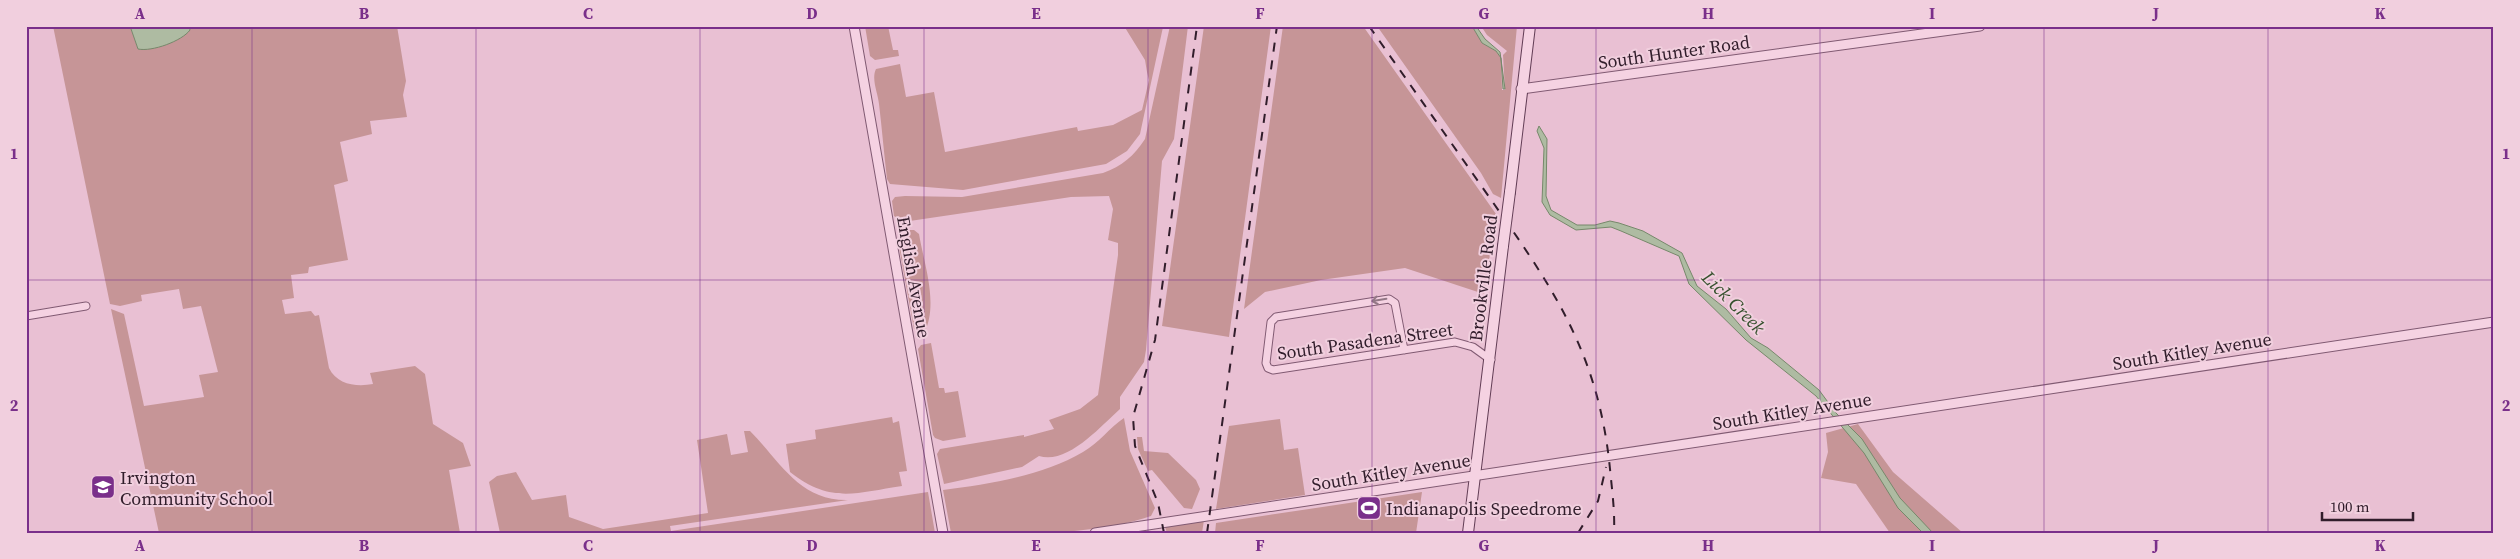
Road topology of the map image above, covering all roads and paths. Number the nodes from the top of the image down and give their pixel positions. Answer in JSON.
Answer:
{"nodes":[{"id":1,"x":854,"y":26,"type":"edge"},
{"id":2,"x":1530,"y":26,"type":"edge"},
{"id":3,"x":1980,"y":26,"type":"edge"},
{"id":4,"x":1521,"y":89,"type":"junction"},
{"id":5,"x":86,"y":306,"type":"dead end"},
{"id":6,"x":26,"y":316,"type":"edge"},
{"id":7,"x":2494,"y":322,"type":"edge"},
{"id":8,"x":1404,"y":350,"type":"junction"},
{"id":9,"x":1490,"y":360,"type":"junction"},
{"id":10,"x":1476,"y":475,"type":"junction"},
{"id":11,"x":943,"y":533,"type":"edge"},
{"id":12,"x":1095,"y":533,"type":"edge"},
{"id":13,"x":1468,"y":533,"type":"edge"}],
"edges":[{"from":1,"to":11,"type":"street","name":"English Avenue"},
{"from":2,"to":4,"type":"main road","name":"Brookville Road"},
{"from":3,"to":4,"type":"street","name":"South Hunter Road"},
{"from":4,"to":9,"type":"main road","name":"Brookville Road","bridge":true},
{"from":5,"to":6,"type":"street"},
{"from":7,"to":10,"type":"street","name":"South Kitley Avenue"},
{"from":8,"to":8,"type":"street","name":"South Pasadena Street","one_way":true},
{"from":8,"to":9,"type":"street","name":"South Pasadena Street"},
{"from":9,"to":10,"type":"main road","name":"Brookville Road"},
{"from":10,"to":12,"type":"street","name":"South Kitley Avenue"},
{"from":10,"to":13,"type":"main road","name":"Brookville Road"}]}
